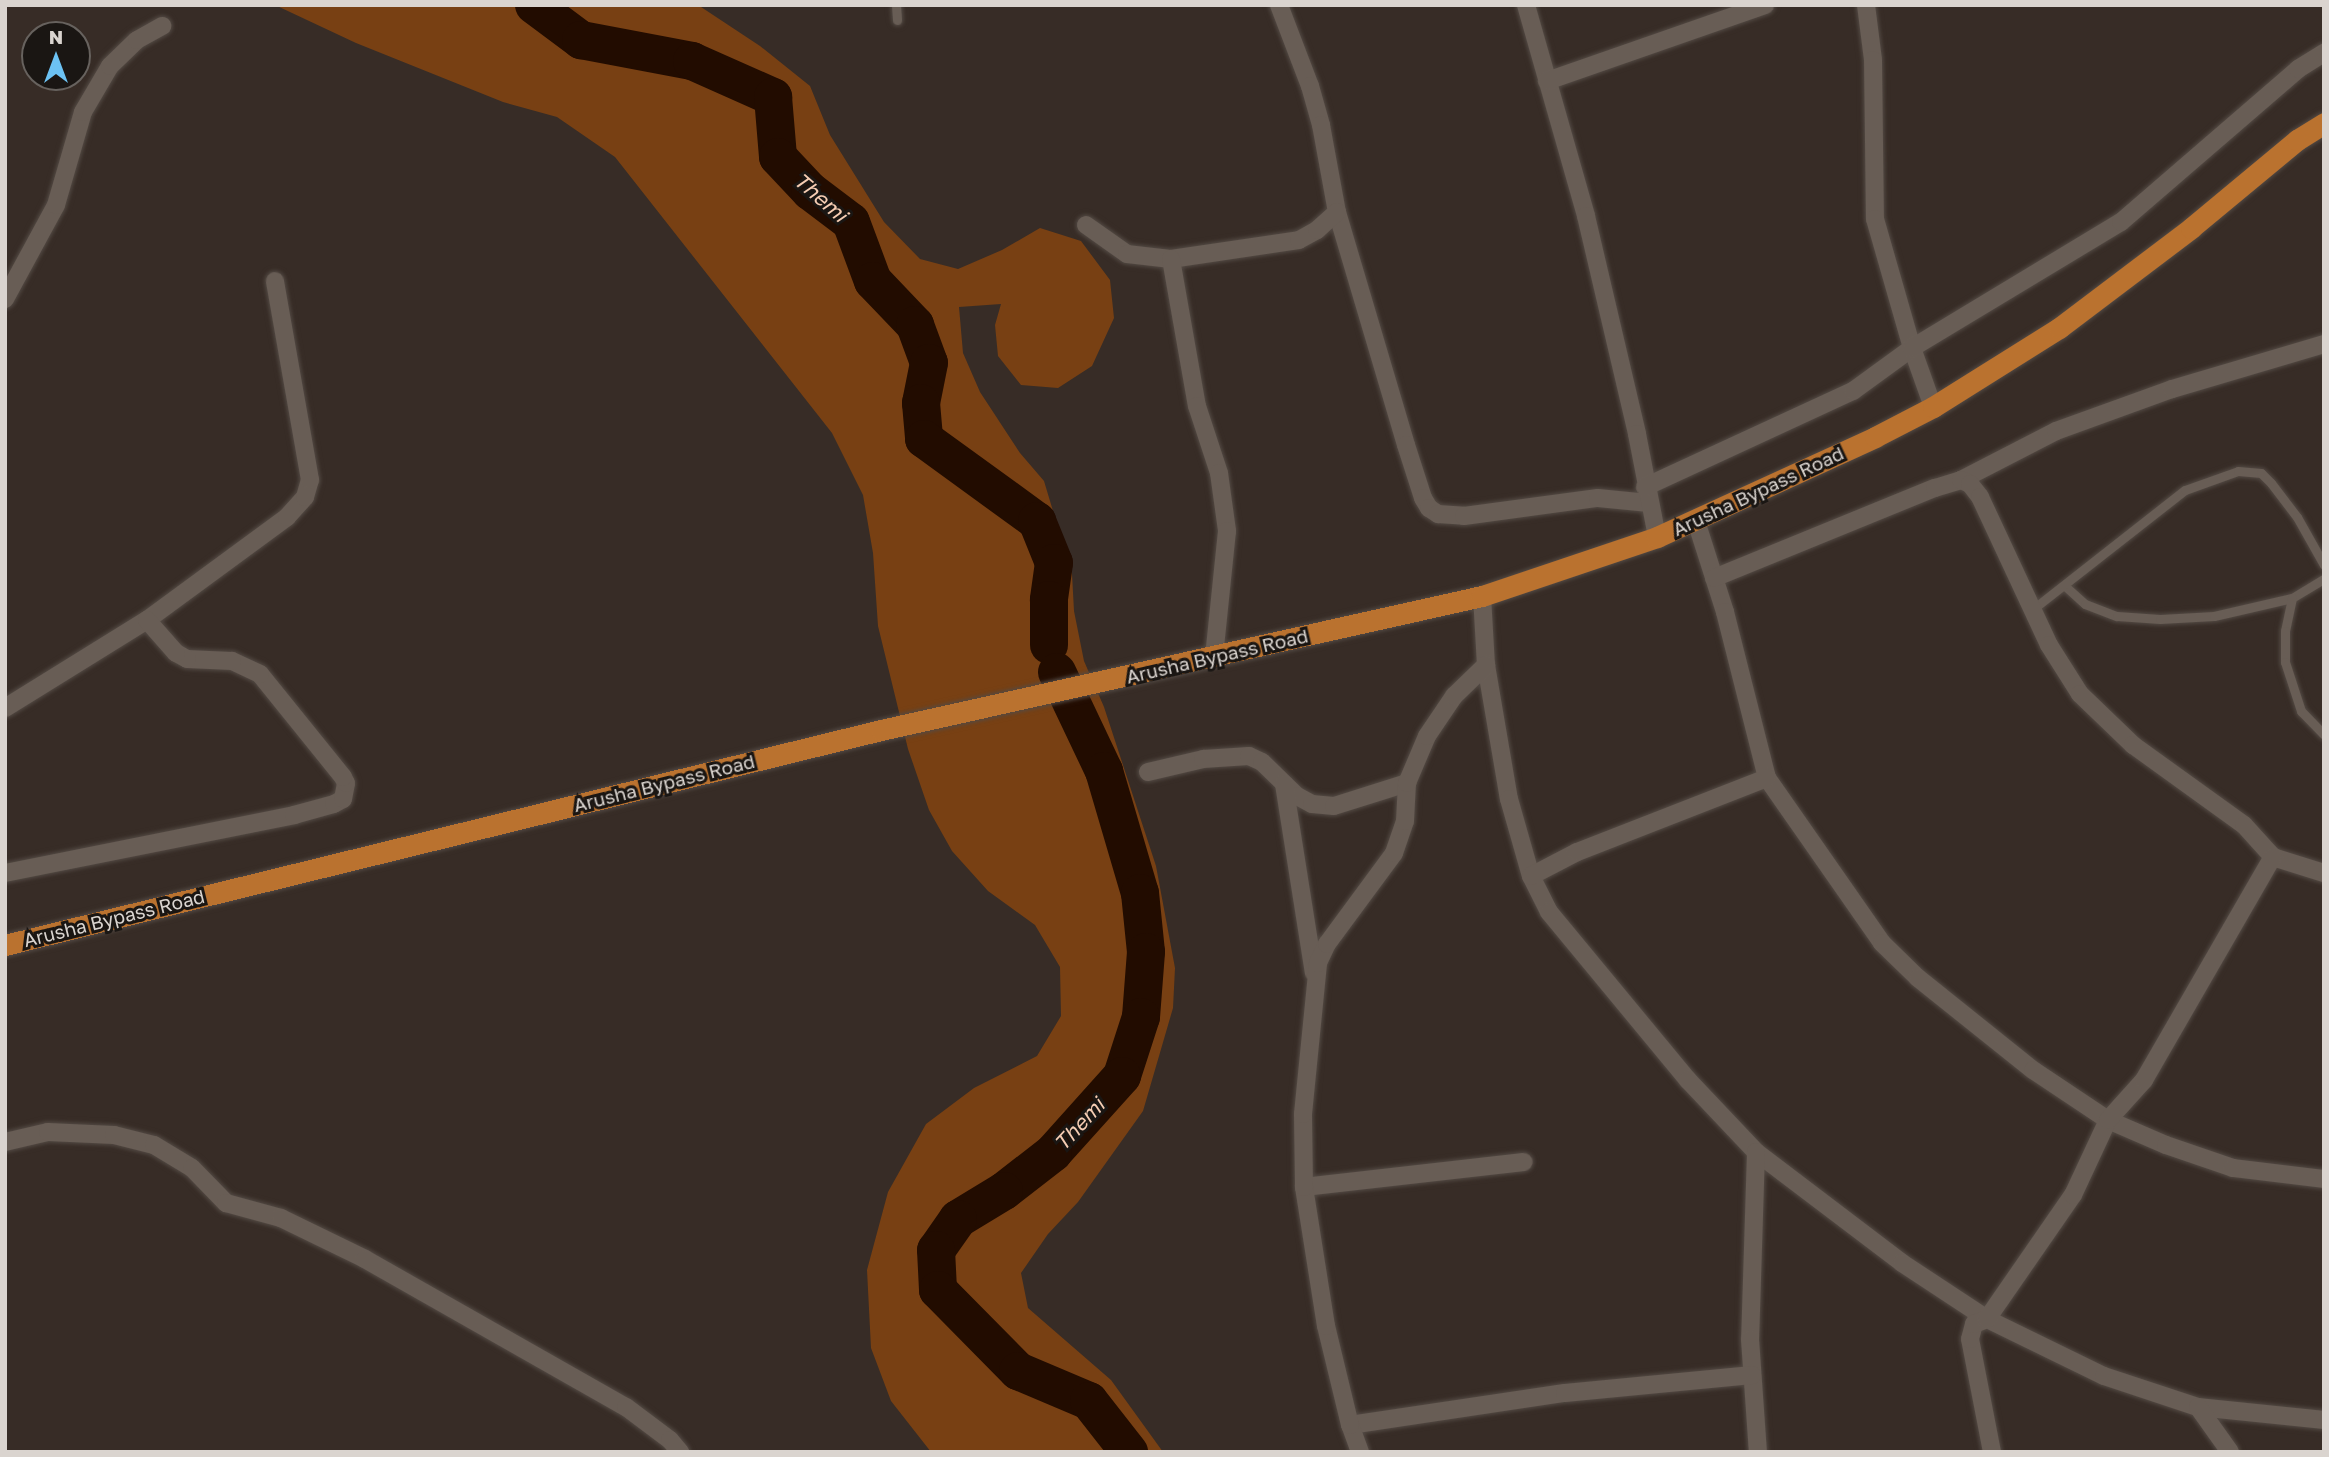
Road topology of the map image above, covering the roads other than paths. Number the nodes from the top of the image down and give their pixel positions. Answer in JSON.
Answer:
{"nodes":[{"id":1,"x":896,"y":5,"type":"edge"},
{"id":2,"x":1279,"y":5,"type":"edge"},
{"id":3,"x":1526,"y":5,"type":"edge"},
{"id":4,"x":1765,"y":5,"type":"edge"},
{"id":5,"x":1866,"y":5,"type":"edge"},
{"id":6,"x":897,"y":20,"type":"dead end"},
{"id":7,"x":162,"y":26,"type":"dead end"},
{"id":8,"x":2324,"y":53,"type":"edge"},
{"id":9,"x":1547,"y":81,"type":"junction"},
{"id":10,"x":2324,"y":123,"type":"edge"},
{"id":11,"x":1338,"y":212,"type":"junction"},
{"id":12,"x":1086,"y":225,"type":"dead end"},
{"id":13,"x":1171,"y":259,"type":"junction"},
{"id":14,"x":275,"y":281,"type":"dead end"},
{"id":15,"x":5,"y":299,"type":"edge"},
{"id":16,"x":2324,"y":344,"type":"edge"},
{"id":17,"x":1912,"y":348,"type":"junction"},
{"id":18,"x":1933,"y":407,"type":"junction"},
{"id":19,"x":1961,"y":481,"type":"junction"},
{"id":20,"x":1647,"y":495,"type":"junction"},
{"id":21,"x":1696,"y":521,"type":"junction"},
{"id":22,"x":1657,"y":537,"type":"junction"},
{"id":23,"x":2324,"y":565,"type":"edge"},
{"id":24,"x":1714,"y":578,"type":"junction"},
{"id":25,"x":2324,"y":579,"type":"edge"},
{"id":26,"x":2064,"y":586,"type":"junction"},
{"id":27,"x":1482,"y":596,"type":"junction"},
{"id":28,"x":2292,"y":598,"type":"junction"},
{"id":29,"x":2033,"y":609,"type":"junction"},
{"id":30,"x":147,"y":620,"type":"junction"},
{"id":31,"x":1214,"y":656,"type":"junction"},
{"id":32,"x":1486,"y":665,"type":"junction"},
{"id":33,"x":5,"y":708,"type":"edge"},
{"id":34,"x":2324,"y":735,"type":"edge"},
{"id":35,"x":1149,"y":772,"type":"dead end"},
{"id":36,"x":1767,"y":778,"type":"junction"},
{"id":37,"x":1407,"y":783,"type":"junction"},
{"id":38,"x":1284,"y":784,"type":"junction"},
{"id":39,"x":2273,"y":857,"type":"junction"},
{"id":40,"x":5,"y":873,"type":"edge"},
{"id":41,"x":2324,"y":873,"type":"edge"},
{"id":42,"x":1531,"y":876,"type":"junction"},
{"id":43,"x":5,"y":945,"type":"edge"},
{"id":44,"x":1316,"y":987,"type":"junction"},
{"id":45,"x":2108,"y":1120,"type":"junction"},
{"id":46,"x":5,"y":1142,"type":"edge"},
{"id":47,"x":1756,"y":1152,"type":"junction"},
{"id":48,"x":1524,"y":1162,"type":"dead end"},
{"id":49,"x":2324,"y":1179,"type":"edge"},
{"id":50,"x":1304,"y":1187,"type":"junction"},
{"id":51,"x":1987,"y":1319,"type":"junction"},
{"id":52,"x":1752,"y":1375,"type":"junction"},
{"id":53,"x":2198,"y":1407,"type":"junction"},
{"id":54,"x":2324,"y":1420,"type":"edge"},
{"id":55,"x":1350,"y":1424,"type":"junction"},
{"id":56,"x":680,"y":1452,"type":"edge"},
{"id":57,"x":1360,"y":1452,"type":"edge"},
{"id":58,"x":1758,"y":1452,"type":"edge"},
{"id":59,"x":1992,"y":1452,"type":"edge"},
{"id":60,"x":2230,"y":1452,"type":"edge"}],
"edges":[{"from":1,"to":6,"type":"lane"},
{"from":2,"to":11,"type":"street"},
{"from":3,"to":9,"type":"street"},
{"from":4,"to":9,"type":"street"},
{"from":5,"to":17,"type":"street"},
{"from":7,"to":15,"type":"street"},
{"from":8,"to":17,"type":"street"},
{"from":9,"to":20,"type":"street"},
{"from":10,"to":18,"type":"main road","name":"Arusha Bypass Road"},
{"from":11,"to":13,"type":"street"},
{"from":11,"to":20,"type":"street"},
{"from":12,"to":13,"type":"street"},
{"from":13,"to":31,"type":"street"},
{"from":14,"to":30,"type":"street"},
{"from":16,"to":19,"type":"street"},
{"from":17,"to":18,"type":"street"},
{"from":17,"to":20,"type":"street"},
{"from":18,"to":21,"type":"main road","name":"Arusha Bypass Road"},
{"from":19,"to":24,"type":"street"},
{"from":19,"to":29,"type":"street"},
{"from":20,"to":22,"type":"street"},
{"from":21,"to":22,"type":"main road","name":"Arusha Bypass Road"},
{"from":21,"to":24,"type":"street"},
{"from":22,"to":27,"type":"main road","name":"Arusha Bypass Road"},
{"from":23,"to":26,"type":"lane"},
{"from":24,"to":36,"type":"street"},
{"from":25,"to":28,"type":"lane"},
{"from":26,"to":28,"type":"lane"},
{"from":26,"to":29,"type":"lane"},
{"from":27,"to":31,"type":"main road","name":"Arusha Bypass Road"},
{"from":27,"to":32,"type":"street"},
{"from":28,"to":34,"type":"lane"},
{"from":29,"to":39,"type":"street"},
{"from":30,"to":33,"type":"street"},
{"from":30,"to":40,"type":"street"},
{"from":31,"to":43,"type":"main road","name":"Arusha Bypass Road"},
{"from":32,"to":37,"type":"street"},
{"from":32,"to":42,"type":"street"},
{"from":35,"to":38,"type":"street"},
{"from":36,"to":42,"type":"street"},
{"from":36,"to":45,"type":"street"},
{"from":37,"to":38,"type":"street"},
{"from":37,"to":44,"type":"street"},
{"from":38,"to":44,"type":"street"},
{"from":39,"to":41,"type":"street"},
{"from":39,"to":45,"type":"street"},
{"from":42,"to":47,"type":"street"},
{"from":44,"to":50,"type":"street"},
{"from":45,"to":49,"type":"street"},
{"from":45,"to":51,"type":"street"},
{"from":46,"to":56,"type":"street"},
{"from":47,"to":51,"type":"street"},
{"from":47,"to":52,"type":"street"},
{"from":48,"to":50,"type":"street"},
{"from":50,"to":55,"type":"street"},
{"from":51,"to":53,"type":"street"},
{"from":51,"to":59,"type":"street"},
{"from":52,"to":55,"type":"street"},
{"from":52,"to":58,"type":"street"},
{"from":53,"to":54,"type":"street"},
{"from":53,"to":60,"type":"street"},
{"from":55,"to":57,"type":"street"}]}
